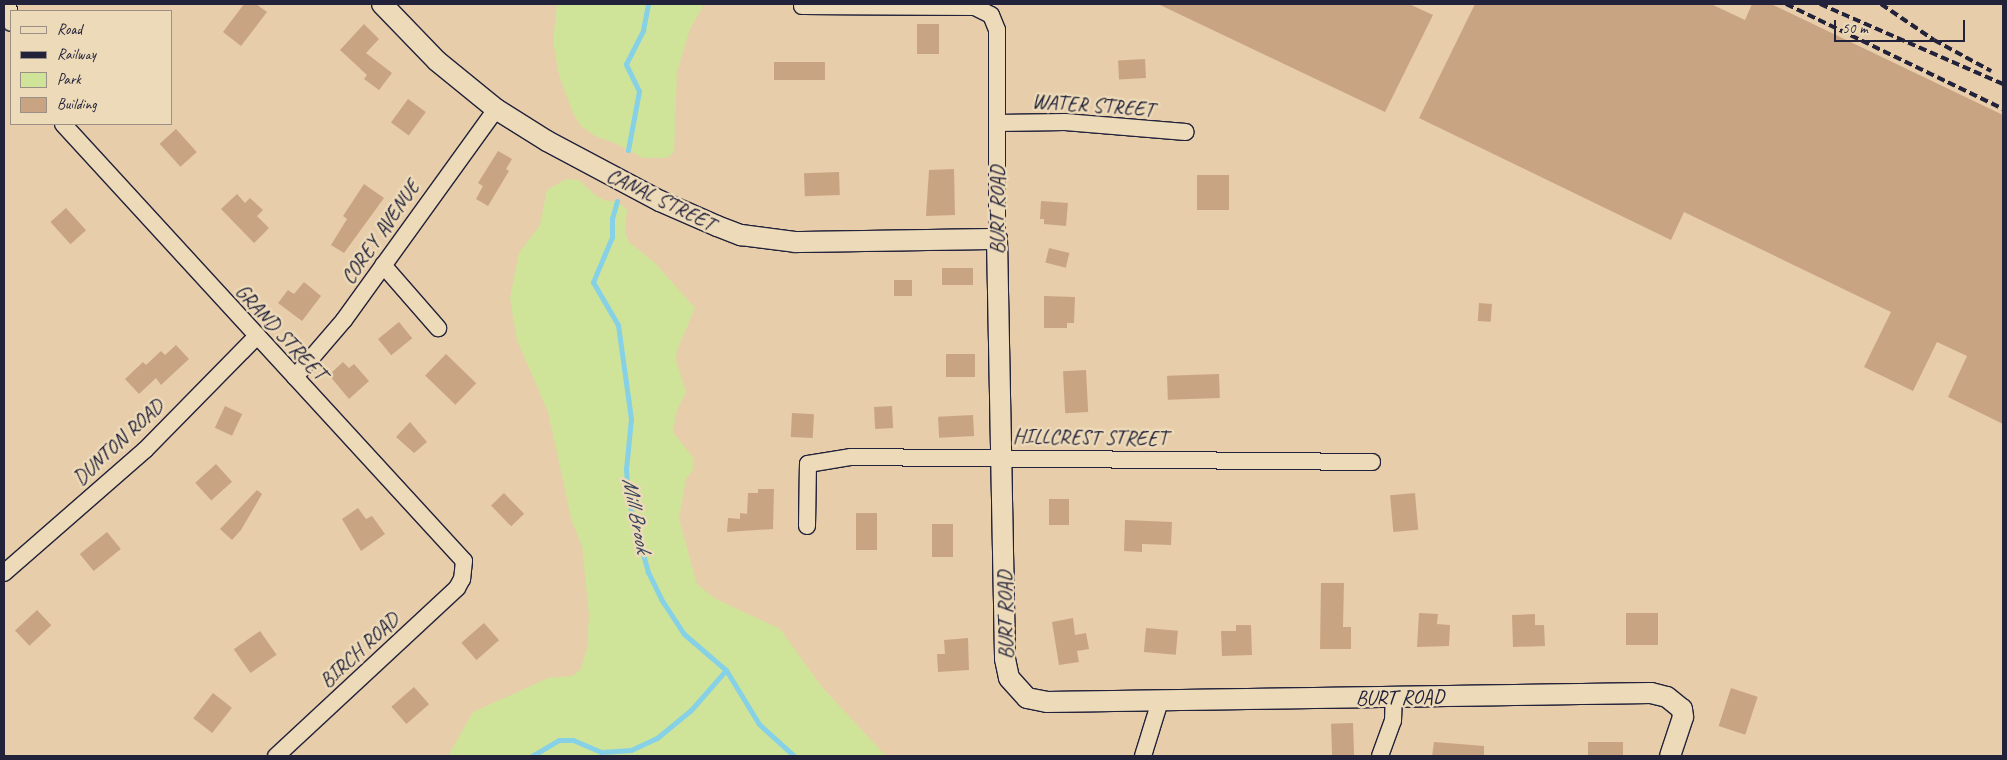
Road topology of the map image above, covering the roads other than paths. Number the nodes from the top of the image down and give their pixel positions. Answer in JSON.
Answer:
{"nodes":[{"id":1,"x":8,"y":4,"type":"edge"},
{"id":2,"x":382,"y":4,"type":"edge"},
{"id":3,"x":802,"y":6,"type":"dead end"},
{"id":4,"x":10,"y":17,"type":"edge"},
{"id":5,"x":496,"y":109,"type":"junction"},
{"id":6,"x":997,"y":123,"type":"junction"},
{"id":7,"x":64,"y":125,"type":"edge"},
{"id":8,"x":1186,"y":132,"type":"dead end"},
{"id":9,"x":996,"y":240,"type":"junction"},
{"id":10,"x":383,"y":265,"type":"junction"},
{"id":11,"x":438,"y":328,"type":"dead end"},
{"id":12,"x":256,"y":336,"type":"junction"},
{"id":13,"x":295,"y":378,"type":"junction"},
{"id":14,"x":1004,"y":457,"type":"junction"},
{"id":15,"x":1372,"y":462,"type":"dead end"},
{"id":16,"x":807,"y":526,"type":"dead end"},
{"id":17,"x":464,"y":570,"type":"joint"},
{"id":18,"x":4,"y":573,"type":"edge"},
{"id":19,"x":1394,"y":697,"type":"junction"},
{"id":20,"x":1160,"y":700,"type":"junction"},
{"id":21,"x":276,"y":756,"type":"edge"},
{"id":22,"x":1143,"y":756,"type":"edge"},
{"id":23,"x":1380,"y":756,"type":"edge"},
{"id":24,"x":1670,"y":756,"type":"edge"}],
"edges":[{"from":1,"to":4,"type":"street"},
{"from":2,"to":5,"type":"street","name":"CANAL STREET"},
{"from":3,"to":6,"type":"street","name":"BURT ROAD"},
{"from":5,"to":9,"type":"street","name":"CANAL STREET"},
{"from":5,"to":10,"type":"street","name":"COREY AVENUE"},
{"from":6,"to":8,"type":"street","name":"WATER STREET"},
{"from":6,"to":9,"type":"street","name":"BURT ROAD"},
{"from":7,"to":12,"type":"street","name":"GRAND STREET"},
{"from":9,"to":14,"type":"street","name":"BURT ROAD"},
{"from":10,"to":11,"type":"street"},
{"from":10,"to":13,"type":"street","name":"COREY AVENUE"},
{"from":12,"to":13,"type":"street","name":"GRAND STREET"},
{"from":12,"to":18,"type":"street","name":"DUNTON ROAD"},
{"from":13,"to":17,"type":"street","name":"GRAND STREET"},
{"from":14,"to":15,"type":"street","name":"HILLCREST STREET"},
{"from":14,"to":16,"type":"street","name":"HILLCREST STREET"},
{"from":14,"to":20,"type":"street","name":"BURT ROAD"},
{"from":17,"to":21,"type":"street","name":"BIRCH ROAD"},
{"from":19,"to":20,"type":"street","name":"BURT ROAD"},
{"from":19,"to":23,"type":"street"},
{"from":19,"to":24,"type":"street","name":"BURT ROAD"},
{"from":20,"to":22,"type":"street"}]}
